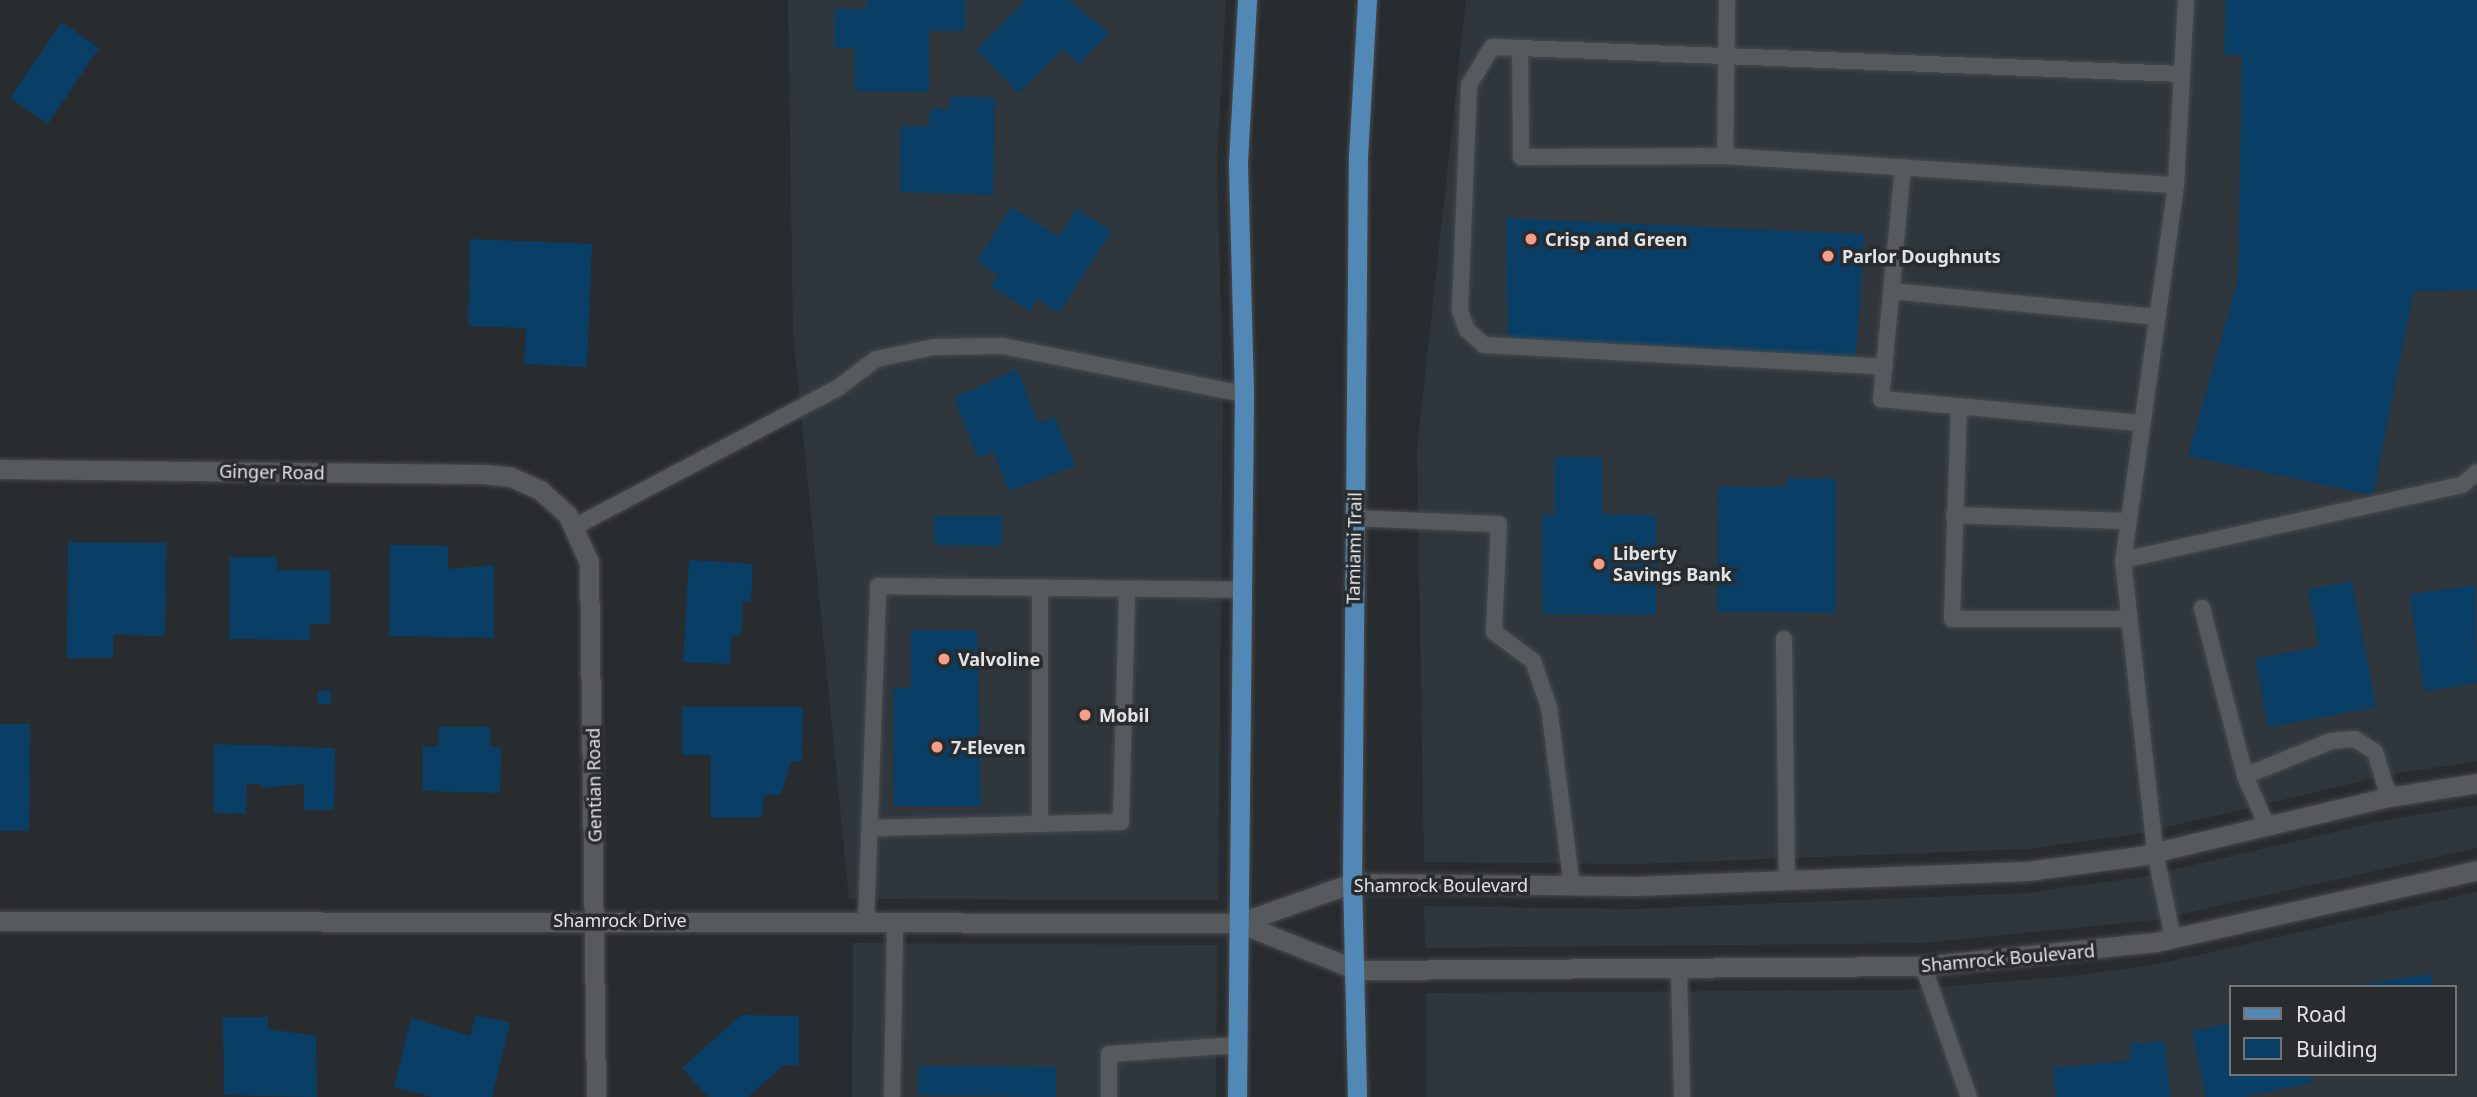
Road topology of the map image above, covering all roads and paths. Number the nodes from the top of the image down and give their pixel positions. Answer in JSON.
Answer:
{"nodes":[{"id":1,"x":1247,"y":0,"type":"edge"},
{"id":2,"x":1727,"y":0,"type":"edge"},
{"id":3,"x":2186,"y":0,"type":"edge"},
{"id":4,"x":1368,"y":1,"type":"edge"},
{"id":5,"x":1520,"y":48,"type":"junction"},
{"id":6,"x":1726,"y":55,"type":"junction"},
{"id":7,"x":2182,"y":74,"type":"junction"},
{"id":8,"x":1726,"y":156,"type":"junction"},
{"id":9,"x":1903,"y":167,"type":"junction"},
{"id":10,"x":2176,"y":184,"type":"junction"},
{"id":11,"x":1892,"y":291,"type":"junction"},
{"id":12,"x":2156,"y":317,"type":"junction"},
{"id":13,"x":1884,"y":367,"type":"junction"},
{"id":14,"x":1244,"y":394,"type":"junction"},
{"id":15,"x":1959,"y":406,"type":"junction"},
{"id":16,"x":2140,"y":423,"type":"junction"},
{"id":17,"x":0,"y":469,"type":"edge"},
{"id":18,"x":2477,"y":472,"type":"edge"},
{"id":19,"x":540,"y":491,"type":"joint"},
{"id":20,"x":1954,"y":515,"type":"junction"},
{"id":21,"x":1354,"y":518,"type":"junction"},
{"id":22,"x":2124,"y":521,"type":"junction"},
{"id":23,"x":574,"y":527,"type":"junction"},
{"id":24,"x":2123,"y":560,"type":"junction"},
{"id":25,"x":1040,"y":588,"type":"junction"},
{"id":26,"x":1127,"y":589,"type":"junction"},
{"id":27,"x":1239,"y":590,"type":"junction"},
{"id":28,"x":2202,"y":608,"type":"dead end"},
{"id":29,"x":2126,"y":619,"type":"junction"},
{"id":30,"x":1784,"y":639,"type":"dead end"},
{"id":31,"x":2245,"y":776,"type":"junction"},
{"id":32,"x":2477,"y":783,"type":"edge"},
{"id":33,"x":2389,"y":797,"type":"junction"},
{"id":34,"x":1040,"y":824,"type":"junction"},
{"id":35,"x":2267,"y":826,"type":"junction"},
{"id":36,"x":870,"y":828,"type":"junction"},
{"id":37,"x":2155,"y":852,"type":"junction"},
{"id":38,"x":2477,"y":870,"type":"edge"},
{"id":39,"x":1787,"y":881,"type":"junction"},
{"id":40,"x":1352,"y":883,"type":"junction"},
{"id":41,"x":1572,"y":886,"type":"junction"},
{"id":42,"x":597,"y":920,"type":"junction"},
{"id":43,"x":0,"y":921,"type":"edge"},
{"id":44,"x":866,"y":921,"type":"junction"},
{"id":45,"x":895,"y":921,"type":"junction"},
{"id":46,"x":1239,"y":923,"type":"junction"},
{"id":47,"x":2173,"y":939,"type":"junction"},
{"id":48,"x":1923,"y":966,"type":"junction"},
{"id":49,"x":1357,"y":970,"type":"junction"},
{"id":50,"x":1679,"y":972,"type":"junction"},
{"id":51,"x":1238,"y":1045,"type":"junction"},
{"id":52,"x":596,"y":1097,"type":"edge"},
{"id":53,"x":892,"y":1097,"type":"edge"},
{"id":54,"x":1109,"y":1097,"type":"edge"},
{"id":55,"x":1237,"y":1097,"type":"edge"},
{"id":56,"x":1356,"y":1097,"type":"edge"},
{"id":57,"x":1682,"y":1097,"type":"edge"},
{"id":58,"x":1969,"y":1097,"type":"edge"}],
"edges":[{"from":1,"to":14,"type":"main road"},
{"from":2,"to":6,"type":"lane"},
{"from":3,"to":7,"type":"lane"},
{"from":4,"to":21,"type":"main road","name":"Tamiami Trail"},
{"from":5,"to":6,"type":"lane"},
{"from":5,"to":8,"type":"lane"},
{"from":5,"to":13,"type":"lane"},
{"from":6,"to":7,"type":"lane"},
{"from":6,"to":8,"type":"lane"},
{"from":7,"to":10,"type":"lane"},
{"from":8,"to":9,"type":"lane"},
{"from":9,"to":10,"type":"lane"},
{"from":9,"to":11,"type":"lane"},
{"from":10,"to":12,"type":"lane"},
{"from":11,"to":12,"type":"lane"},
{"from":11,"to":13,"type":"lane"},
{"from":12,"to":16,"type":"lane"},
{"from":13,"to":15,"type":"lane"},
{"from":14,"to":23,"type":"lane"},
{"from":14,"to":27,"type":"main road"},
{"from":15,"to":16,"type":"lane"},
{"from":15,"to":20,"type":"lane"},
{"from":16,"to":22,"type":"lane"},
{"from":17,"to":19,"type":"street","name":"Ginger Road"},
{"from":18,"to":24,"type":"lane"},
{"from":19,"to":23,"type":"street","name":"Gentian Road"},
{"from":20,"to":22,"type":"lane"},
{"from":20,"to":29,"type":"lane"},
{"from":21,"to":40,"type":"main road","name":"Tamiami Trail"},
{"from":21,"to":41,"type":"lane"},
{"from":22,"to":24,"type":"lane"},
{"from":23,"to":42,"type":"street","name":"Gentian Road"},
{"from":24,"to":29,"type":"lane"},
{"from":25,"to":26,"type":"lane"},
{"from":25,"to":34,"type":"lane"},
{"from":25,"to":36,"type":"lane"},
{"from":26,"to":27,"type":"lane"},
{"from":26,"to":34,"type":"lane"},
{"from":27,"to":46,"type":"main road"},
{"from":28,"to":31,"type":"lane"},
{"from":29,"to":37,"type":"lane"},
{"from":30,"to":39,"type":"lane"},
{"from":31,"to":33,"type":"lane"},
{"from":31,"to":35,"type":"lane"},
{"from":32,"to":33,"type":"street","name":"Shamrock Boulevard"},
{"from":33,"to":35,"type":"street","name":"Shamrock Boulevard"},
{"from":34,"to":36,"type":"lane"},
{"from":35,"to":37,"type":"street","name":"Shamrock Boulevard"},
{"from":36,"to":44,"type":"lane"},
{"from":37,"to":39,"type":"street","name":"Shamrock Boulevard"},
{"from":37,"to":47,"type":"lane"},
{"from":38,"to":47,"type":"street","name":"Shamrock Boulevard"},
{"from":39,"to":41,"type":"street","name":"Shamrock Boulevard"},
{"from":40,"to":41,"type":"street","name":"Shamrock Boulevard"},
{"from":40,"to":46,"type":"street","name":"Shamrock Boulevard"},
{"from":40,"to":49,"type":"main road","name":"Tamiami Trail"},
{"from":42,"to":43,"type":"street","name":"Shamrock Drive"},
{"from":42,"to":44,"type":"street","name":"Shamrock Drive"},
{"from":42,"to":52,"type":"street","name":"Gentian Road"},
{"from":44,"to":45,"type":"street","name":"Shamrock Drive"},
{"from":45,"to":46,"type":"street","name":"Shamrock Drive"},
{"from":45,"to":53,"type":"lane"},
{"from":46,"to":49,"type":"street","name":"Shamrock Boulevard"},
{"from":46,"to":51,"type":"main road"},
{"from":47,"to":48,"type":"street","name":"Shamrock Boulevard"},
{"from":48,"to":50,"type":"street","name":"Shamrock Boulevard"},
{"from":48,"to":58,"type":"lane"},
{"from":49,"to":50,"type":"street","name":"Shamrock Boulevard"},
{"from":49,"to":56,"type":"main road","name":"Tamiami Trail"},
{"from":50,"to":57,"type":"lane"},
{"from":51,"to":54,"type":"lane"},
{"from":51,"to":55,"type":"main road"}]}
